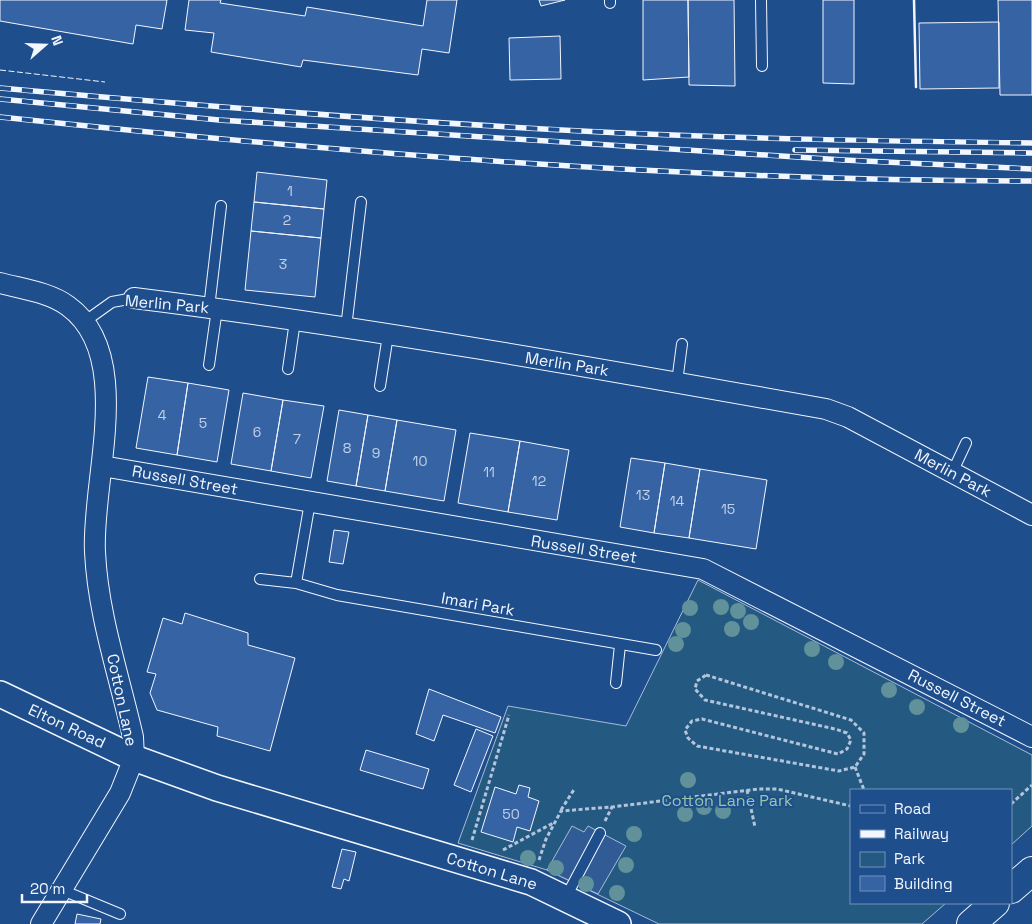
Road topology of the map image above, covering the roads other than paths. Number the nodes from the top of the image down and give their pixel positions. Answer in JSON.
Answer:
{"nodes":[{"id":1,"x":761,"y":0,"type":"edge"},
{"id":2,"x":762,"y":66,"type":"dead end"},
{"id":3,"x":361,"y":202,"type":"dead end"},
{"id":4,"x":221,"y":206,"type":"dead end"},
{"id":5,"x":0,"y":284,"type":"edge"},
{"id":6,"x":134,"y":298,"type":"joint"},
{"id":7,"x":213,"y":308,"type":"junction"},
{"id":8,"x":295,"y":321,"type":"junction"},
{"id":9,"x":84,"y":322,"type":"junction"},
{"id":10,"x":346,"y":328,"type":"junction"},
{"id":11,"x":388,"y":335,"type":"junction"},
{"id":12,"x":682,"y":344,"type":"dead end"},
{"id":13,"x":209,"y":365,"type":"dead end"},
{"id":14,"x":288,"y":368,"type":"dead end"},
{"id":15,"x":677,"y":382,"type":"junction"},
{"id":16,"x":380,"y":386,"type":"dead end"},
{"id":17,"x":966,"y":442,"type":"dead end"},
{"id":18,"x":102,"y":466,"type":"junction"},
{"id":19,"x":952,"y":473,"type":"junction"},
{"id":20,"x":310,"y":502,"type":"junction"},
{"id":21,"x":1032,"y":515,"type":"edge"},
{"id":22,"x":260,"y":579,"type":"dead end"},
{"id":23,"x":296,"y":584,"type":"junction"},
{"id":24,"x":620,"y":645,"type":"junction"},
{"id":25,"x":656,"y":650,"type":"dead end"},
{"id":26,"x":616,"y":683,"type":"dead end"},
{"id":27,"x":0,"y":694,"type":"edge"},
{"id":28,"x":1032,"y":737,"type":"edge"},
{"id":29,"x":134,"y":758,"type":"junction"},
{"id":30,"x":600,"y":833,"type":"dead end"},
{"id":31,"x":1032,"y":871,"type":"edge"},
{"id":32,"x":1012,"y":888,"type":"edge"},
{"id":33,"x":62,"y":890,"type":"junction"},
{"id":34,"x":566,"y":897,"type":"junction"},
{"id":35,"x":994,"y":904,"type":"edge"},
{"id":36,"x":120,"y":914,"type":"dead end"},
{"id":37,"x":41,"y":924,"type":"edge"},
{"id":38,"x":618,"y":924,"type":"edge"},
{"id":39,"x":971,"y":924,"type":"edge"}],
"edges":[{"from":1,"to":2,"type":"lane"},
{"from":3,"to":10,"type":"lane"},
{"from":4,"to":7,"type":"lane"},
{"from":5,"to":9,"type":"street","name":"Cotton Lane"},
{"from":6,"to":7,"type":"street","name":"Merlin Park"},
{"from":6,"to":9,"type":"lane","name":"Merlin Park"},
{"from":7,"to":8,"type":"street","name":"Merlin Park"},
{"from":7,"to":13,"type":"lane"},
{"from":8,"to":10,"type":"street","name":"Merlin Park"},
{"from":8,"to":14,"type":"lane"},
{"from":9,"to":18,"type":"street","name":"Cotton Lane"},
{"from":10,"to":11,"type":"street","name":"Merlin Park"},
{"from":11,"to":15,"type":"street","name":"Merlin Park"},
{"from":11,"to":16,"type":"lane"},
{"from":12,"to":15,"type":"lane"},
{"from":15,"to":19,"type":"street","name":"Merlin Park"},
{"from":17,"to":19,"type":"lane"},
{"from":18,"to":20,"type":"street","name":"Russell Street"},
{"from":18,"to":29,"type":"street","name":"Cotton Lane"},
{"from":19,"to":21,"type":"street","name":"Merlin Park"},
{"from":20,"to":23,"type":"lane"},
{"from":20,"to":28,"type":"street","name":"Russell Street"},
{"from":22,"to":23,"type":"lane","name":"Imari Park"},
{"from":23,"to":24,"type":"lane","name":"Imari Park"},
{"from":24,"to":25,"type":"lane","name":"Imari Park"},
{"from":24,"to":26,"type":"lane"},
{"from":27,"to":29,"type":"street","name":"Elton Road"},
{"from":29,"to":33,"type":"street"},
{"from":29,"to":34,"type":"street","name":"Cotton Lane"},
{"from":30,"to":34,"type":"lane"},
{"from":31,"to":32,"type":"main road"},
{"from":33,"to":36,"type":"lane"},
{"from":33,"to":37,"type":"street"},
{"from":34,"to":38,"type":"street","name":"Cotton Lane"},
{"from":35,"to":39,"type":"main road"}]}
